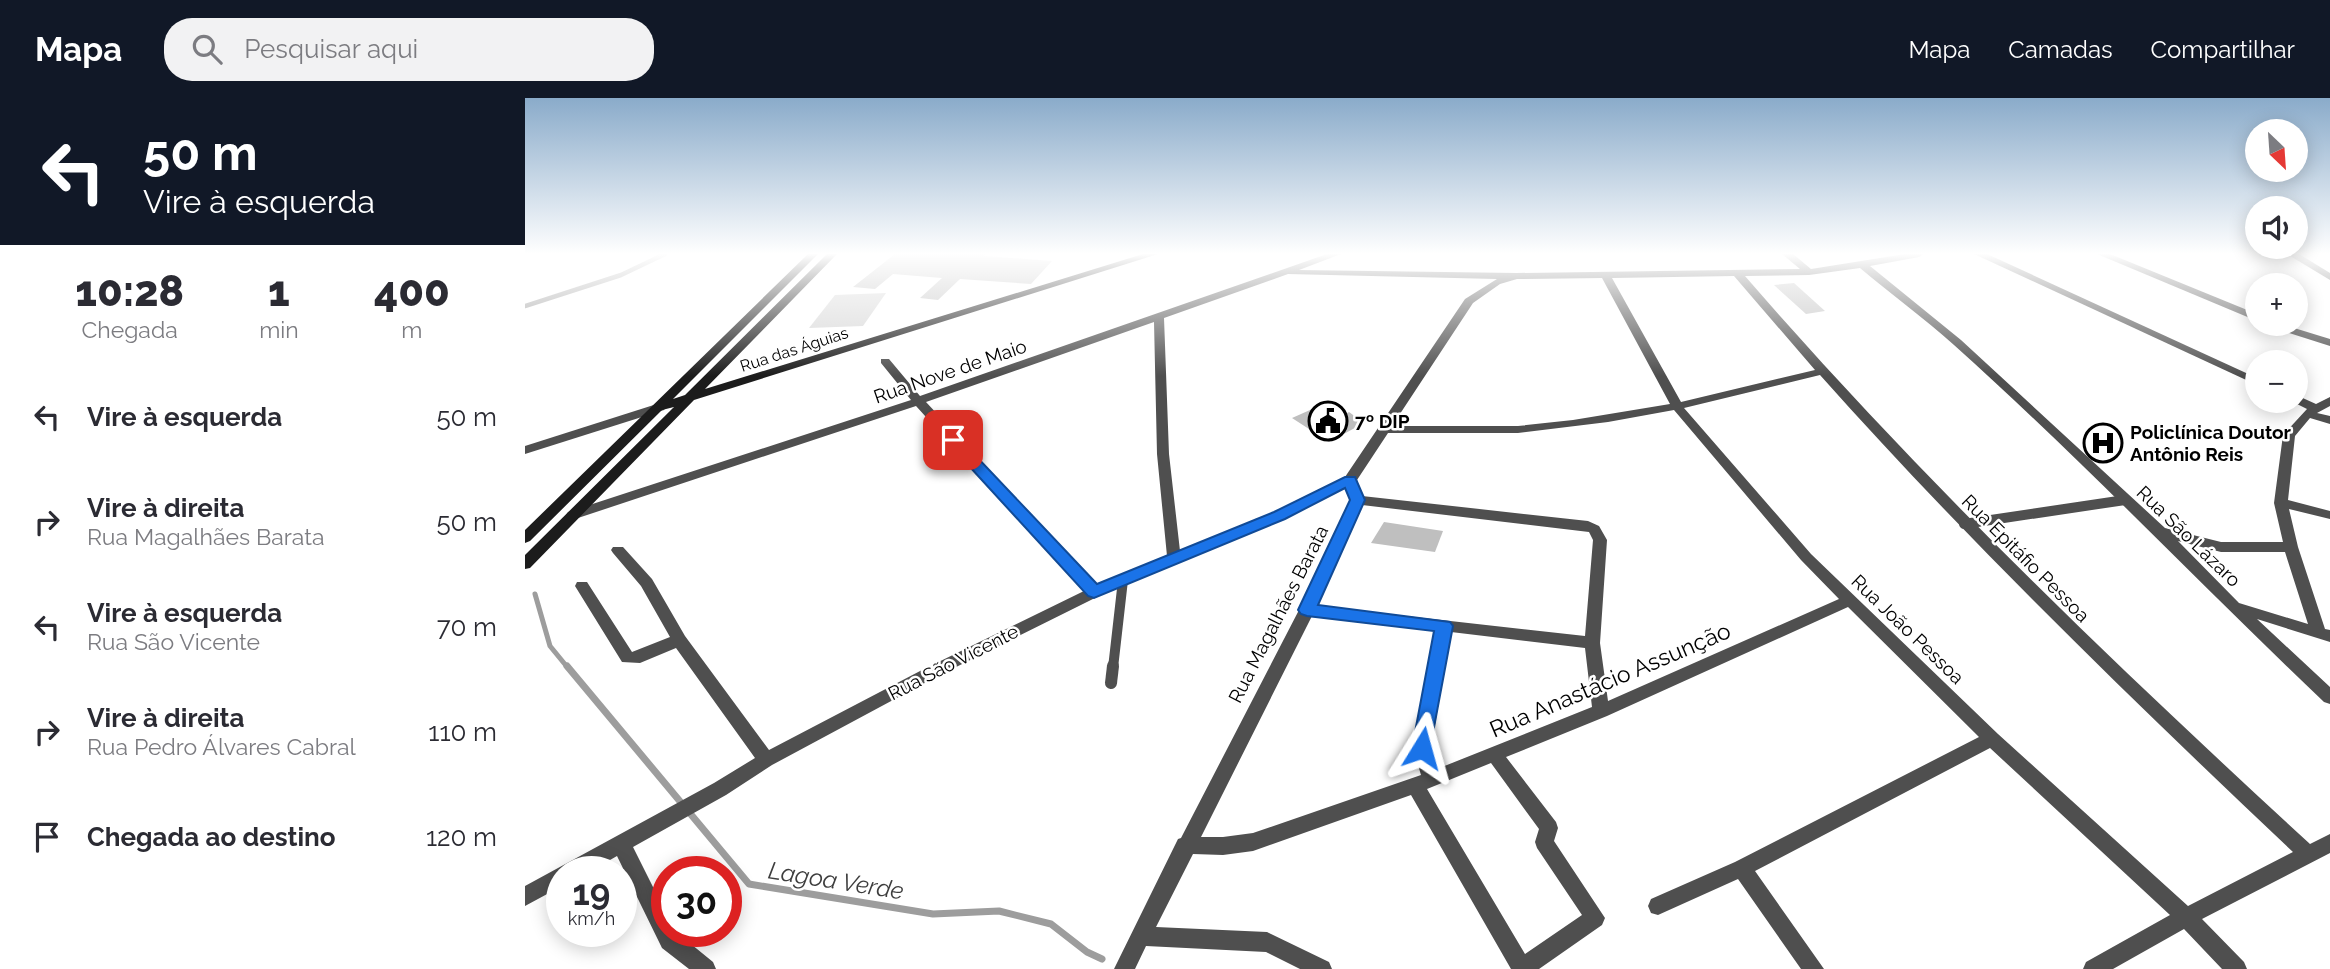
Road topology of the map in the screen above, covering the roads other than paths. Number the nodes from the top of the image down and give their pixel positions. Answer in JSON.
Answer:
{"nodes":[{"id":1,"x":773,"y":295,"type":"edge"},
{"id":2,"x":791,"y":295,"type":"edge"},
{"id":3,"x":1024,"y":295,"type":"edge"},
{"id":4,"x":1220,"y":295,"type":"edge"},
{"id":5,"x":1478,"y":295,"type":"edge"},
{"id":6,"x":1616,"y":295,"type":"edge"},
{"id":7,"x":1754,"y":295,"type":"edge"},
{"id":8,"x":1899,"y":295,"type":"edge"},
{"id":9,"x":2067,"y":295,"type":"edge"},
{"id":10,"x":2200,"y":295,"type":"edge"},
{"id":11,"x":776,"y":310,"type":"junction"},
{"id":12,"x":757,"y":311,"type":"junction"},
{"id":13,"x":2245,"y":313,"type":"edge"},
{"id":14,"x":1159,"y":316,"type":"junction"},
{"id":15,"x":2308,"y":336,"type":"edge"},
{"id":16,"x":2330,"y":343,"type":"edge"},
{"id":17,"x":885,"y":361,"type":"dead end"},
{"id":18,"x":1819,"y":372,"type":"junction"},
{"id":19,"x":2245,"y":376,"type":"edge"},
{"id":20,"x":688,"y":400,"type":"junction"},
{"id":21,"x":918,"y":401,"type":"junction"},
{"id":22,"x":2330,"y":401,"type":"edge"},
{"id":23,"x":660,"y":407,"type":"junction"},
{"id":24,"x":1678,"y":408,"type":"junction"},
{"id":25,"x":2308,"y":408,"type":"edge"},
{"id":26,"x":2312,"y":411,"type":"junction"},
{"id":27,"x":2330,"y":420,"type":"edge"},
{"id":28,"x":1382,"y":429,"type":"junction"},
{"id":29,"x":525,"y":450,"type":"edge"},
{"id":30,"x":1350,"y":480,"type":"junction"},
{"id":31,"x":1357,"y":500,"type":"junction"},
{"id":32,"x":2125,"y":500,"type":"junction"},
{"id":33,"x":2281,"y":503,"type":"junction"},
{"id":34,"x":573,"y":515,"type":"junction"},
{"id":35,"x":2330,"y":515,"type":"edge"},
{"id":36,"x":1964,"y":524,"type":"junction"},
{"id":37,"x":2161,"y":532,"type":"junction"},
{"id":38,"x":525,"y":538,"type":"edge"},
{"id":39,"x":2291,"y":547,"type":"junction"},
{"id":40,"x":618,"y":550,"type":"dead end"},
{"id":41,"x":1174,"y":559,"type":"junction"},
{"id":42,"x":525,"y":565,"type":"edge"},
{"id":43,"x":1123,"y":580,"type":"junction"},
{"id":44,"x":582,"y":586,"type":"dead end"},
{"id":45,"x":1094,"y":592,"type":"junction"},
{"id":46,"x":1848,"y":601,"type":"junction"},
{"id":47,"x":2234,"y":607,"type":"junction"},
{"id":48,"x":1307,"y":610,"type":"junction"},
{"id":49,"x":1444,"y":626,"type":"junction"},
{"id":50,"x":2325,"y":635,"type":"edge"},
{"id":51,"x":679,"y":640,"type":"junction"},
{"id":52,"x":1592,"y":643,"type":"junction"},
{"id":53,"x":1111,"y":683,"type":"dead end"},
{"id":54,"x":2330,"y":697,"type":"edge"},
{"id":55,"x":1601,"y":710,"type":"junction"},
{"id":56,"x":1992,"y":739,"type":"junction"},
{"id":57,"x":1495,"y":755,"type":"junction"},
{"id":58,"x":766,"y":760,"type":"junction"},
{"id":59,"x":1423,"y":782,"type":"junction"},
{"id":60,"x":621,"y":843,"type":"junction"},
{"id":61,"x":2330,"y":843,"type":"edge"},
{"id":62,"x":1185,"y":845,"type":"junction"},
{"id":63,"x":2307,"y":853,"type":"junction"},
{"id":64,"x":598,"y":856,"type":"edge"},
{"id":65,"x":1742,"y":868,"type":"junction"},
{"id":66,"x":546,"y":885,"type":"edge"},
{"id":67,"x":525,"y":897,"type":"edge"},
{"id":68,"x":1658,"y":906,"type":"dead end"},
{"id":69,"x":2186,"y":917,"type":"junction"},
{"id":70,"x":1141,"y":936,"type":"junction"},
{"id":71,"x":1521,"y":968,"type":"edge"},
{"id":72,"x":706,"y":969,"type":"edge"},
{"id":73,"x":1124,"y":969,"type":"edge"},
{"id":74,"x":1322,"y":969,"type":"edge"},
{"id":75,"x":1814,"y":969,"type":"edge"},
{"id":76,"x":2093,"y":969,"type":"edge"},
{"id":77,"x":2237,"y":969,"type":"edge"}],
"edges":[{"from":1,"to":12,"type":"street"},
{"from":2,"to":11,"type":"street"},
{"from":3,"to":20,"type":"street","name":"Rua das Águias"},
{"from":4,"to":14,"type":"street","name":"Rua Nove de Maio"},
{"from":5,"to":28,"type":"street"},
{"from":6,"to":24,"type":"street","name":"Rua João Pessoa"},
{"from":7,"to":18,"type":"street","name":"Rua Epitáfio Pessoa"},
{"from":8,"to":32,"type":"street","name":"Rua São Lázaro"},
{"from":9,"to":19,"type":"street"},
{"from":10,"to":13,"type":"street"},
{"from":11,"to":12,"type":"street"},
{"from":11,"to":20,"type":"street"},
{"from":12,"to":23,"type":"street"},
{"from":14,"to":21,"type":"street","name":"Rua Nove de Maio"},
{"from":14,"to":41,"type":"street"},
{"from":15,"to":16,"type":"street"},
{"from":17,"to":21,"type":"street"},
{"from":18,"to":24,"type":"street"},
{"from":18,"to":36,"type":"street","name":"Rua Epitáfio Pessoa"},
{"from":20,"to":23,"type":"street","name":"Rua das Águias"},
{"from":20,"to":34,"type":"street"},
{"from":21,"to":34,"type":"street","name":"Rua Nove de Maio"},
{"from":21,"to":45,"type":"street"},
{"from":22,"to":26,"type":"street"},
{"from":23,"to":29,"type":"street","name":"Rua das Águias"},
{"from":23,"to":38,"type":"street"},
{"from":24,"to":28,"type":"street"},
{"from":24,"to":46,"type":"street","name":"Rua João Pessoa"},
{"from":25,"to":26,"type":"street"},
{"from":26,"to":27,"type":"street"},
{"from":26,"to":33,"type":"street"},
{"from":28,"to":30,"type":"street"},
{"from":30,"to":31,"type":"street"},
{"from":30,"to":41,"type":"street","name":"Rua São Vicente"},
{"from":31,"to":48,"type":"street","name":"Rua Magalhães Barata"},
{"from":31,"to":52,"type":"street"},
{"from":32,"to":36,"type":"lane"},
{"from":32,"to":37,"type":"street","name":"Rua São Lázaro"},
{"from":33,"to":35,"type":"street"},
{"from":33,"to":39,"type":"street"},
{"from":34,"to":42,"type":"street"},
{"from":36,"to":63,"type":"street","name":"Rua Epitáfio Pessoa"},
{"from":37,"to":39,"type":"street"},
{"from":37,"to":47,"type":"street","name":"Rua São Lázaro"},
{"from":39,"to":50,"type":"street"},
{"from":40,"to":51,"type":"street"},
{"from":41,"to":43,"type":"street","name":"Rua São Vicente"},
{"from":43,"to":45,"type":"street","name":"Rua São Vicente"},
{"from":43,"to":53,"type":"lane"},
{"from":44,"to":51,"type":"street"},
{"from":45,"to":58,"type":"street","name":"Rua São Vicente"},
{"from":46,"to":55,"type":"street","name":"Rua Anastácio Assunção"},
{"from":46,"to":56,"type":"street","name":"Rua João Pessoa"},
{"from":47,"to":50,"type":"street"},
{"from":47,"to":54,"type":"street","name":"Rua São Lázaro"},
{"from":48,"to":49,"type":"street"},
{"from":48,"to":62,"type":"street","name":"Rua Magalhães Barata"},
{"from":49,"to":52,"type":"street"},
{"from":49,"to":59,"type":"street"},
{"from":51,"to":58,"type":"street"},
{"from":52,"to":55,"type":"street"},
{"from":55,"to":57,"type":"street","name":"Rua Anastácio Assunção"},
{"from":56,"to":65,"type":"street"},
{"from":56,"to":69,"type":"street","name":"Rua João Pessoa"},
{"from":57,"to":59,"type":"street","name":"Rua Anastácio Assunção"},
{"from":57,"to":71,"type":"street"},
{"from":58,"to":60,"type":"street","name":"Rua São Vicente"},
{"from":59,"to":62,"type":"street","name":"Rua Anastácio Assunção"},
{"from":59,"to":71,"type":"street"},
{"from":60,"to":64,"type":"street","name":"Rua São Vicente"},
{"from":60,"to":72,"type":"street"},
{"from":61,"to":63,"type":"street"},
{"from":62,"to":70,"type":"street","name":"Rua Magalhães Barata"},
{"from":63,"to":69,"type":"street"},
{"from":65,"to":68,"type":"street"},
{"from":65,"to":75,"type":"street"},
{"from":66,"to":67,"type":"street"},
{"from":69,"to":76,"type":"street"},
{"from":69,"to":77,"type":"street","name":"Rua João Pessoa"},
{"from":70,"to":73,"type":"street","name":"Rua Magalhães Barata"},
{"from":70,"to":74,"type":"street"}]}
